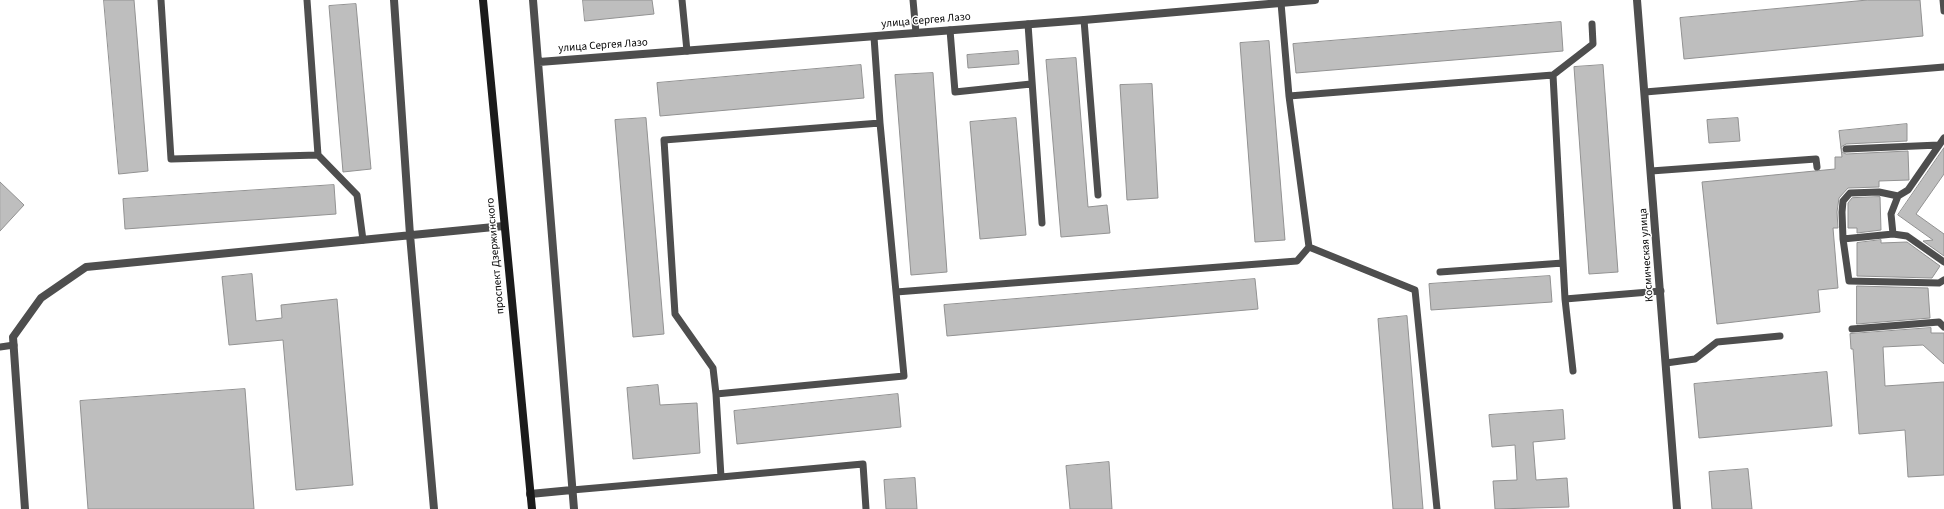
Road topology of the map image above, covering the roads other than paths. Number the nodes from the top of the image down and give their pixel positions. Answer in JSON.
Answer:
{"nodes":[{"id":1,"x":161,"y":0,"type":"edge"},
{"id":2,"x":307,"y":0,"type":"edge"},
{"id":3,"x":394,"y":0,"type":"edge"},
{"id":4,"x":484,"y":0,"type":"edge"},
{"id":5,"x":534,"y":0,"type":"edge"},
{"id":6,"x":682,"y":0,"type":"edge"},
{"id":7,"x":913,"y":0,"type":"edge"},
{"id":8,"x":1315,"y":0,"type":"edge"},
{"id":9,"x":1637,"y":0,"type":"edge"},
{"id":10,"x":1943,"y":0,"type":"edge"},
{"id":11,"x":1281,"y":3,"type":"junction"},
{"id":12,"x":1944,"y":11,"type":"edge"},
{"id":13,"x":1084,"y":20,"type":"junction"},
{"id":14,"x":1028,"y":24,"type":"junction"},
{"id":15,"x":1592,"y":24,"type":"dead end"},
{"id":16,"x":950,"y":30,"type":"junction"},
{"id":17,"x":916,"y":33,"type":"junction"},
{"id":18,"x":874,"y":36,"type":"junction"},
{"id":19,"x":687,"y":51,"type":"junction"},
{"id":20,"x":539,"y":62,"type":"junction"},
{"id":21,"x":1944,"y":67,"type":"edge"},
{"id":22,"x":1553,"y":75,"type":"junction"},
{"id":23,"x":1031,"y":84,"type":"junction"},
{"id":24,"x":1645,"y":92,"type":"junction"},
{"id":25,"x":1289,"y":96,"type":"junction"},
{"id":26,"x":880,"y":123,"type":"junction"},
{"id":27,"x":1944,"y":138,"type":"edge"},
{"id":28,"x":1939,"y":145,"type":"junction"},
{"id":29,"x":1846,"y":150,"type":"dead end"},
{"id":30,"x":318,"y":155,"type":"junction"},
{"id":31,"x":1817,"y":167,"type":"dead end"},
{"id":32,"x":1651,"y":171,"type":"junction"},
{"id":33,"x":1098,"y":195,"type":"dead end"},
{"id":34,"x":1898,"y":196,"type":"junction"},
{"id":35,"x":1042,"y":223,"type":"dead end"},
{"id":36,"x":504,"y":226,"type":"junction"},
{"id":37,"x":1892,"y":234,"type":"junction"},
{"id":38,"x":410,"y":236,"type":"junction"},
{"id":39,"x":1843,"y":239,"type":"junction"},
{"id":40,"x":363,"y":240,"type":"junction"},
{"id":41,"x":1309,"y":247,"type":"junction"},
{"id":42,"x":1944,"y":262,"type":"edge"},
{"id":43,"x":1563,"y":263,"type":"junction"},
{"id":44,"x":1440,"y":272,"type":"dead end"},
{"id":45,"x":1944,"y":280,"type":"edge"},
{"id":46,"x":1661,"y":291,"type":"junction"},
{"id":47,"x":896,"y":292,"type":"junction"},
{"id":48,"x":1565,"y":299,"type":"junction"},
{"id":49,"x":1944,"y":327,"type":"edge"},
{"id":50,"x":1852,"y":329,"type":"dead end"},
{"id":51,"x":1780,"y":336,"type":"dead end"},
{"id":52,"x":14,"y":345,"type":"junction"},
{"id":53,"x":0,"y":347,"type":"edge"},
{"id":54,"x":1666,"y":363,"type":"junction"},
{"id":55,"x":1572,"y":371,"type":"dead end"},
{"id":56,"x":716,"y":394,"type":"junction"},
{"id":57,"x":721,"y":477,"type":"junction"},
{"id":58,"x":572,"y":490,"type":"junction"},
{"id":59,"x":530,"y":494,"type":"junction"},
{"id":60,"x":25,"y":509,"type":"edge"},
{"id":61,"x":434,"y":509,"type":"edge"},
{"id":62,"x":532,"y":509,"type":"edge"},
{"id":63,"x":574,"y":509,"type":"edge"},
{"id":64,"x":866,"y":509,"type":"edge"},
{"id":65,"x":1436,"y":509,"type":"edge"},
{"id":66,"x":1677,"y":509,"type":"edge"}],
"edges":[{"from":1,"to":30,"type":"lane"},
{"from":2,"to":30,"type":"lane"},
{"from":3,"to":38,"type":"street"},
{"from":4,"to":36,"type":"main road","name":"проспект Дзержинского"},
{"from":5,"to":20,"type":"street"},
{"from":6,"to":19,"type":"lane"},
{"from":7,"to":17,"type":"lane"},
{"from":8,"to":11,"type":"street","name":"улица Сергея Лазо"},
{"from":9,"to":24,"type":"street","name":"Космическая улица"},
{"from":10,"to":12,"type":"lane"},
{"from":11,"to":13,"type":"street","name":"улица Сергея Лазо"},
{"from":11,"to":25,"type":"lane"},
{"from":13,"to":14,"type":"street","name":"улица Сергея Лазо"},
{"from":13,"to":33,"type":"lane"},
{"from":14,"to":16,"type":"street","name":"улица Сергея Лазо"},
{"from":14,"to":23,"type":"lane"},
{"from":15,"to":22,"type":"lane"},
{"from":16,"to":17,"type":"street","name":"улица Сергея Лазо"},
{"from":16,"to":23,"type":"lane"},
{"from":17,"to":18,"type":"street","name":"улица Сергея Лазо"},
{"from":18,"to":19,"type":"street","name":"улица Сергея Лазо"},
{"from":18,"to":26,"type":"lane"},
{"from":19,"to":20,"type":"street","name":"улица Сергея Лазо"},
{"from":20,"to":58,"type":"street"},
{"from":21,"to":24,"type":"lane"},
{"from":22,"to":25,"type":"lane"},
{"from":22,"to":43,"type":"lane"},
{"from":23,"to":35,"type":"lane"},
{"from":24,"to":32,"type":"street","name":"Космическая улица"},
{"from":25,"to":41,"type":"lane"},
{"from":26,"to":47,"type":"lane"},
{"from":26,"to":56,"type":"lane"},
{"from":27,"to":28,"type":"lane"},
{"from":28,"to":29,"type":"lane"},
{"from":28,"to":34,"type":"lane"},
{"from":30,"to":40,"type":"lane"},
{"from":31,"to":32,"type":"lane"},
{"from":32,"to":46,"type":"street","name":"Космическая улица"},
{"from":34,"to":37,"type":"lane"},
{"from":34,"to":39,"type":"lane"},
{"from":36,"to":38,"type":"street"},
{"from":36,"to":59,"type":"main road","name":"проспект Дзержинского"},
{"from":37,"to":39,"type":"lane"},
{"from":37,"to":42,"type":"lane"},
{"from":38,"to":40,"type":"street"},
{"from":38,"to":61,"type":"street"},
{"from":39,"to":45,"type":"lane"},
{"from":40,"to":52,"type":"street"},
{"from":41,"to":47,"type":"lane"},
{"from":41,"to":65,"type":"lane"},
{"from":43,"to":44,"type":"lane"},
{"from":43,"to":48,"type":"lane"},
{"from":46,"to":48,"type":"lane"},
{"from":46,"to":54,"type":"street","name":"Космическая улица"},
{"from":47,"to":56,"type":"lane"},
{"from":48,"to":55,"type":"lane"},
{"from":49,"to":50,"type":"lane"},
{"from":51,"to":54,"type":"lane"},
{"from":52,"to":53,"type":"lane"},
{"from":52,"to":60,"type":"street"},
{"from":54,"to":66,"type":"street","name":"Космическая улица"},
{"from":56,"to":57,"type":"lane"},
{"from":57,"to":58,"type":"lane"},
{"from":57,"to":64,"type":"lane"},
{"from":58,"to":59,"type":"street"},
{"from":58,"to":63,"type":"street"},
{"from":59,"to":62,"type":"main road","name":"проспект Дзержинского"}]}
